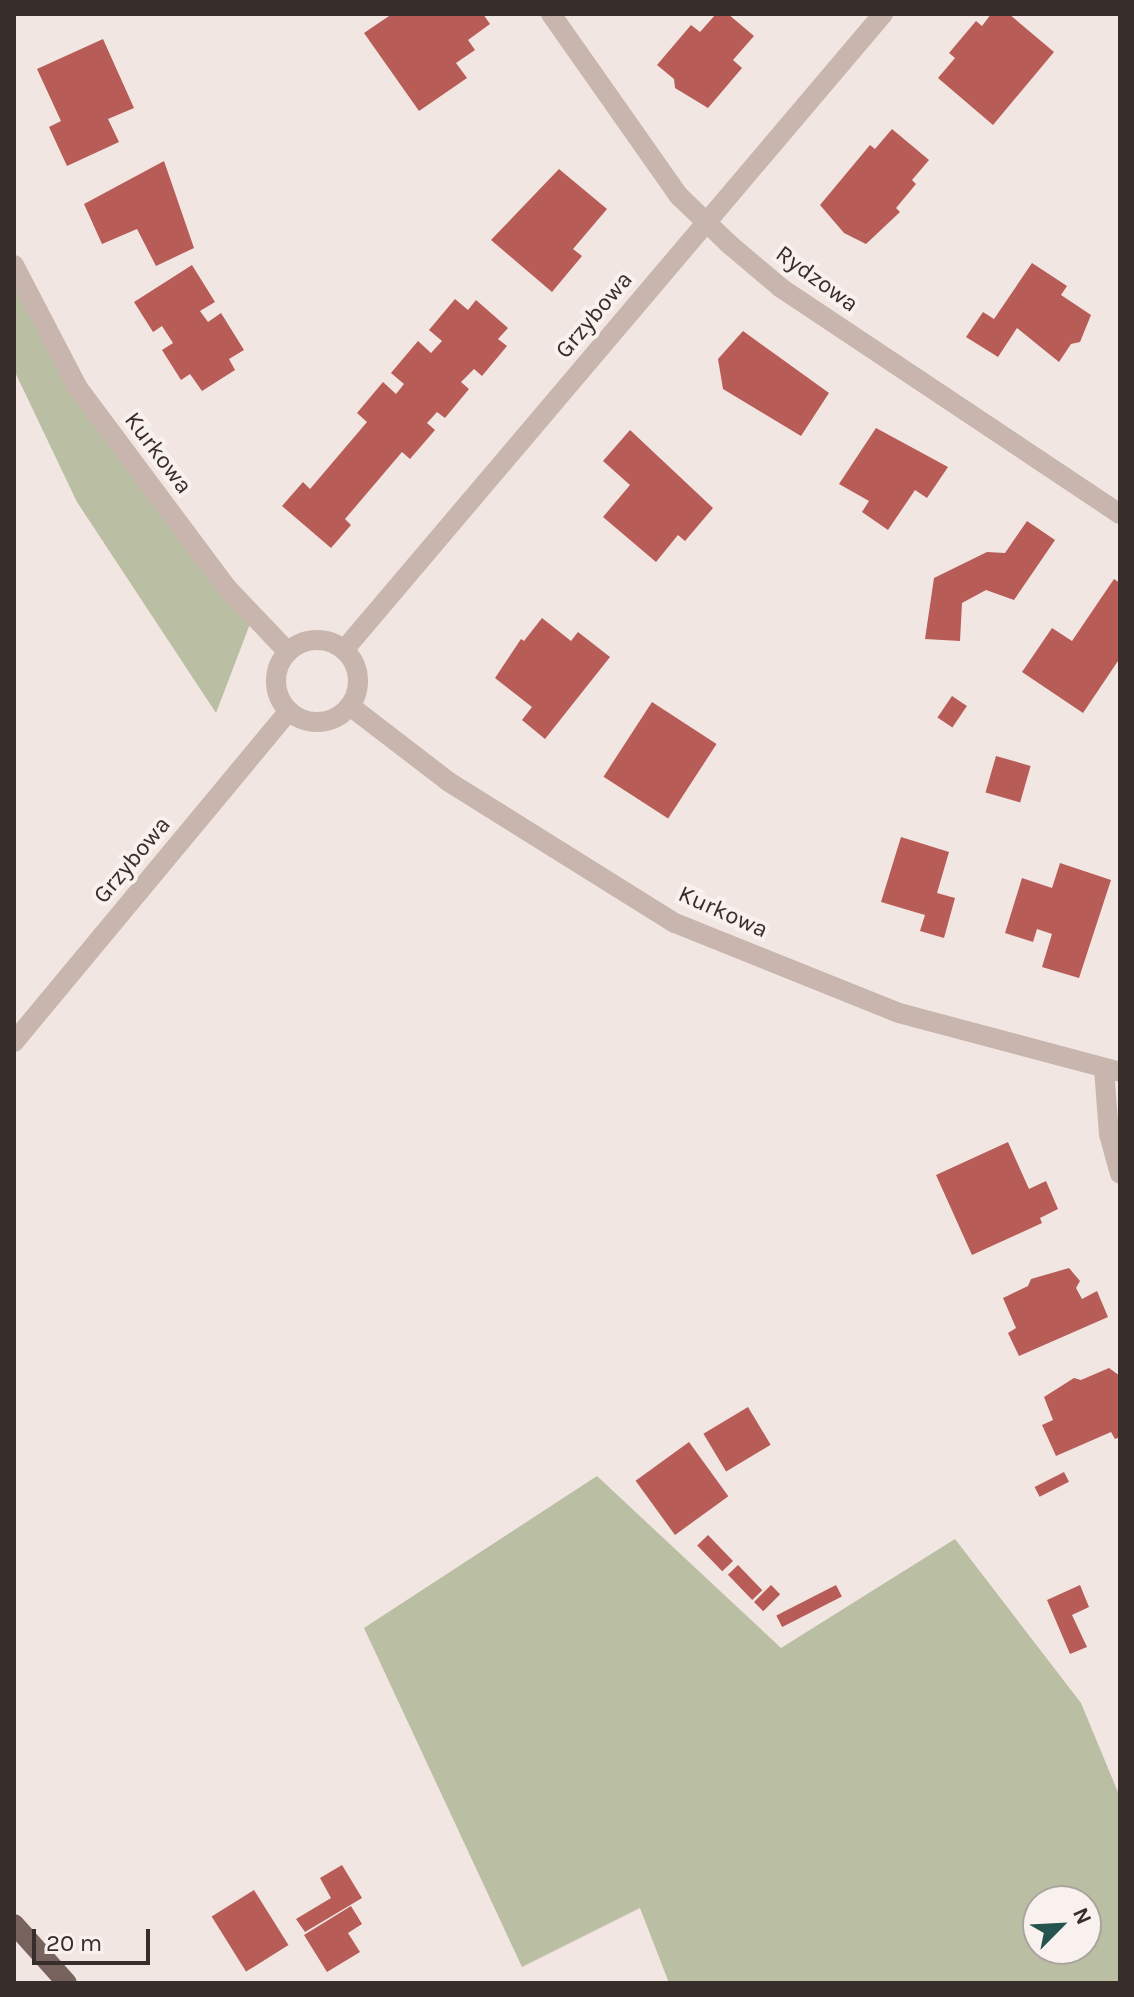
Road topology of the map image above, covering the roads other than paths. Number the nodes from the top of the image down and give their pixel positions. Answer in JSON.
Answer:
{"nodes":[{"id":1,"x":551,"y":14,"type":"edge"},
{"id":2,"x":883,"y":14,"type":"edge"},
{"id":3,"x":706,"y":222,"type":"junction"},
{"id":4,"x":14,"y":265,"type":"edge"},
{"id":5,"x":1120,"y":514,"type":"edge"},
{"id":6,"x":344,"y":650,"type":"junction"},
{"id":7,"x":288,"y":652,"type":"junction"},
{"id":8,"x":350,"y":706,"type":"junction"},
{"id":9,"x":289,"y":711,"type":"junction"},
{"id":10,"x":14,"y":1042,"type":"edge"},
{"id":11,"x":1112,"y":1070,"type":"edge"},
{"id":12,"x":1120,"y":1174,"type":"edge"},
{"id":13,"x":14,"y":1924,"type":"edge"},
{"id":14,"x":67,"y":1983,"type":"edge"}],
"edges":[{"from":1,"to":3,"type":"street","name":"Rydzowa"},
{"from":2,"to":3,"type":"street","name":"Grzybowa"},
{"from":3,"to":5,"type":"street","name":"Rydzowa"},
{"from":3,"to":6,"type":"street","name":"Grzybowa"},
{"from":4,"to":7,"type":"street","name":"Kurkowa"},
{"from":6,"to":7,"type":"street"},
{"from":6,"to":8,"type":"street"},
{"from":7,"to":9,"type":"street"},
{"from":8,"to":9,"type":"street"},
{"from":8,"to":11,"type":"street","name":"Kurkowa"},
{"from":9,"to":10,"type":"street","name":"Grzybowa"},
{"from":11,"to":12,"type":"street"},
{"from":13,"to":14,"type":"main road"}]}
